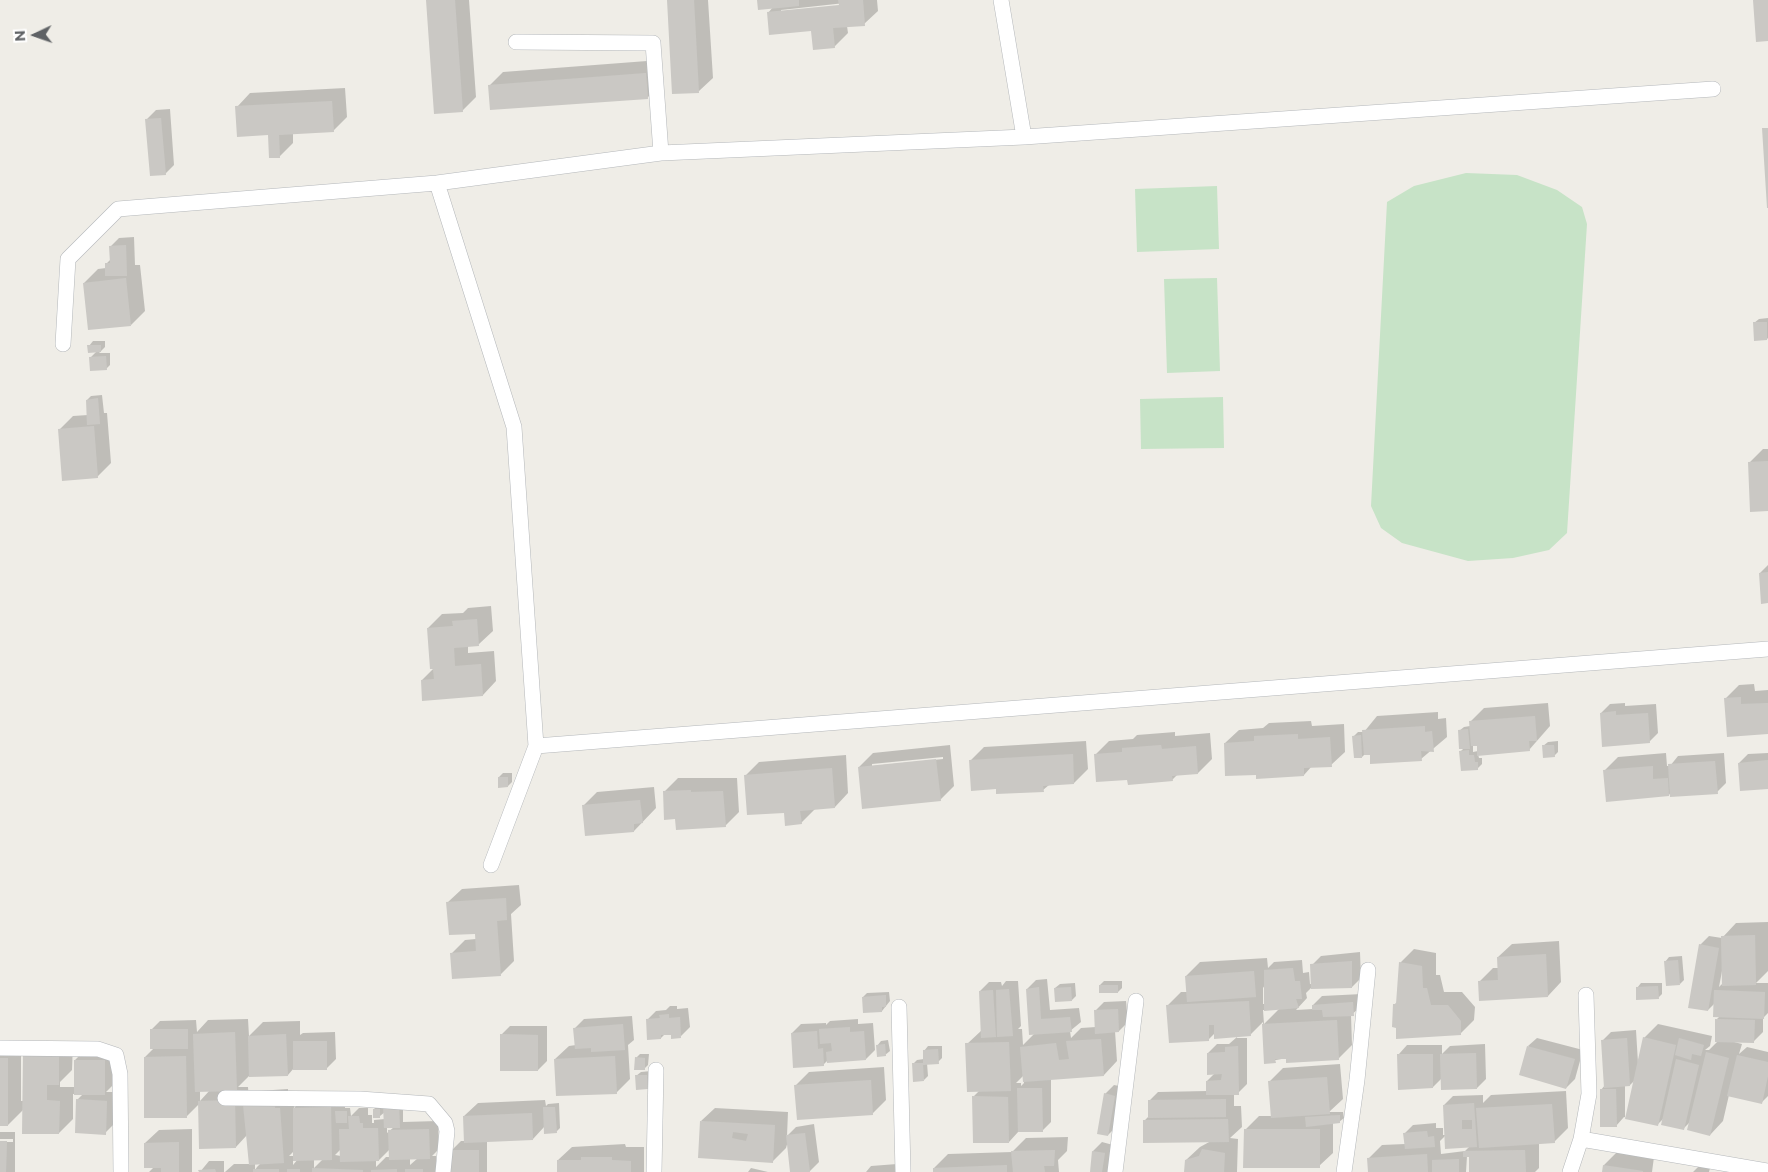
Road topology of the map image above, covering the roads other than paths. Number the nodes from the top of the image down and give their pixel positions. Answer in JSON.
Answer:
{"nodes":[{"id":1,"x":1001,"y":0,"type":"edge"},
{"id":2,"x":516,"y":42,"type":"dead end"},
{"id":3,"x":1713,"y":89,"type":"dead end"},
{"id":4,"x":1024,"y":136,"type":"junction"},
{"id":5,"x":661,"y":153,"type":"junction"},
{"id":6,"x":437,"y":183,"type":"junction"},
{"id":7,"x":63,"y":344,"type":"dead end"},
{"id":8,"x":1768,"y":649,"type":"edge"},
{"id":9,"x":536,"y":746,"type":"junction"},
{"id":10,"x":491,"y":865,"type":"dead end"},
{"id":11,"x":1368,"y":970,"type":"dead end"},
{"id":12,"x":1586,"y":996,"type":"dead end"},
{"id":13,"x":1136,"y":1002,"type":"dead end"},
{"id":14,"x":899,"y":1007,"type":"dead end"},
{"id":15,"x":0,"y":1048,"type":"edge"},
{"id":16,"x":656,"y":1070,"type":"dead end"},
{"id":17,"x":225,"y":1098,"type":"dead end"},
{"id":18,"x":1581,"y":1139,"type":"junction"},
{"id":19,"x":1768,"y":1171,"type":"edge"},
{"id":20,"x":121,"y":1172,"type":"edge"},
{"id":21,"x":443,"y":1172,"type":"edge"},
{"id":22,"x":654,"y":1172,"type":"edge"},
{"id":23,"x":903,"y":1172,"type":"edge"},
{"id":24,"x":1115,"y":1172,"type":"edge"},
{"id":25,"x":1344,"y":1172,"type":"edge"},
{"id":26,"x":1570,"y":1172,"type":"edge"}],
"edges":[{"from":1,"to":4,"type":"street"},
{"from":2,"to":5,"type":"street"},
{"from":3,"to":4,"type":"street"},
{"from":4,"to":5,"type":"street"},
{"from":5,"to":6,"type":"street"},
{"from":6,"to":7,"type":"street"},
{"from":6,"to":9,"type":"street"},
{"from":8,"to":9,"type":"street"},
{"from":9,"to":10,"type":"street"},
{"from":11,"to":25,"type":"street"},
{"from":12,"to":18,"type":"street"},
{"from":13,"to":24,"type":"street"},
{"from":14,"to":23,"type":"street"},
{"from":15,"to":20,"type":"street"},
{"from":16,"to":22,"type":"street"},
{"from":17,"to":21,"type":"street"},
{"from":18,"to":19,"type":"street"},
{"from":18,"to":26,"type":"street"}]}
